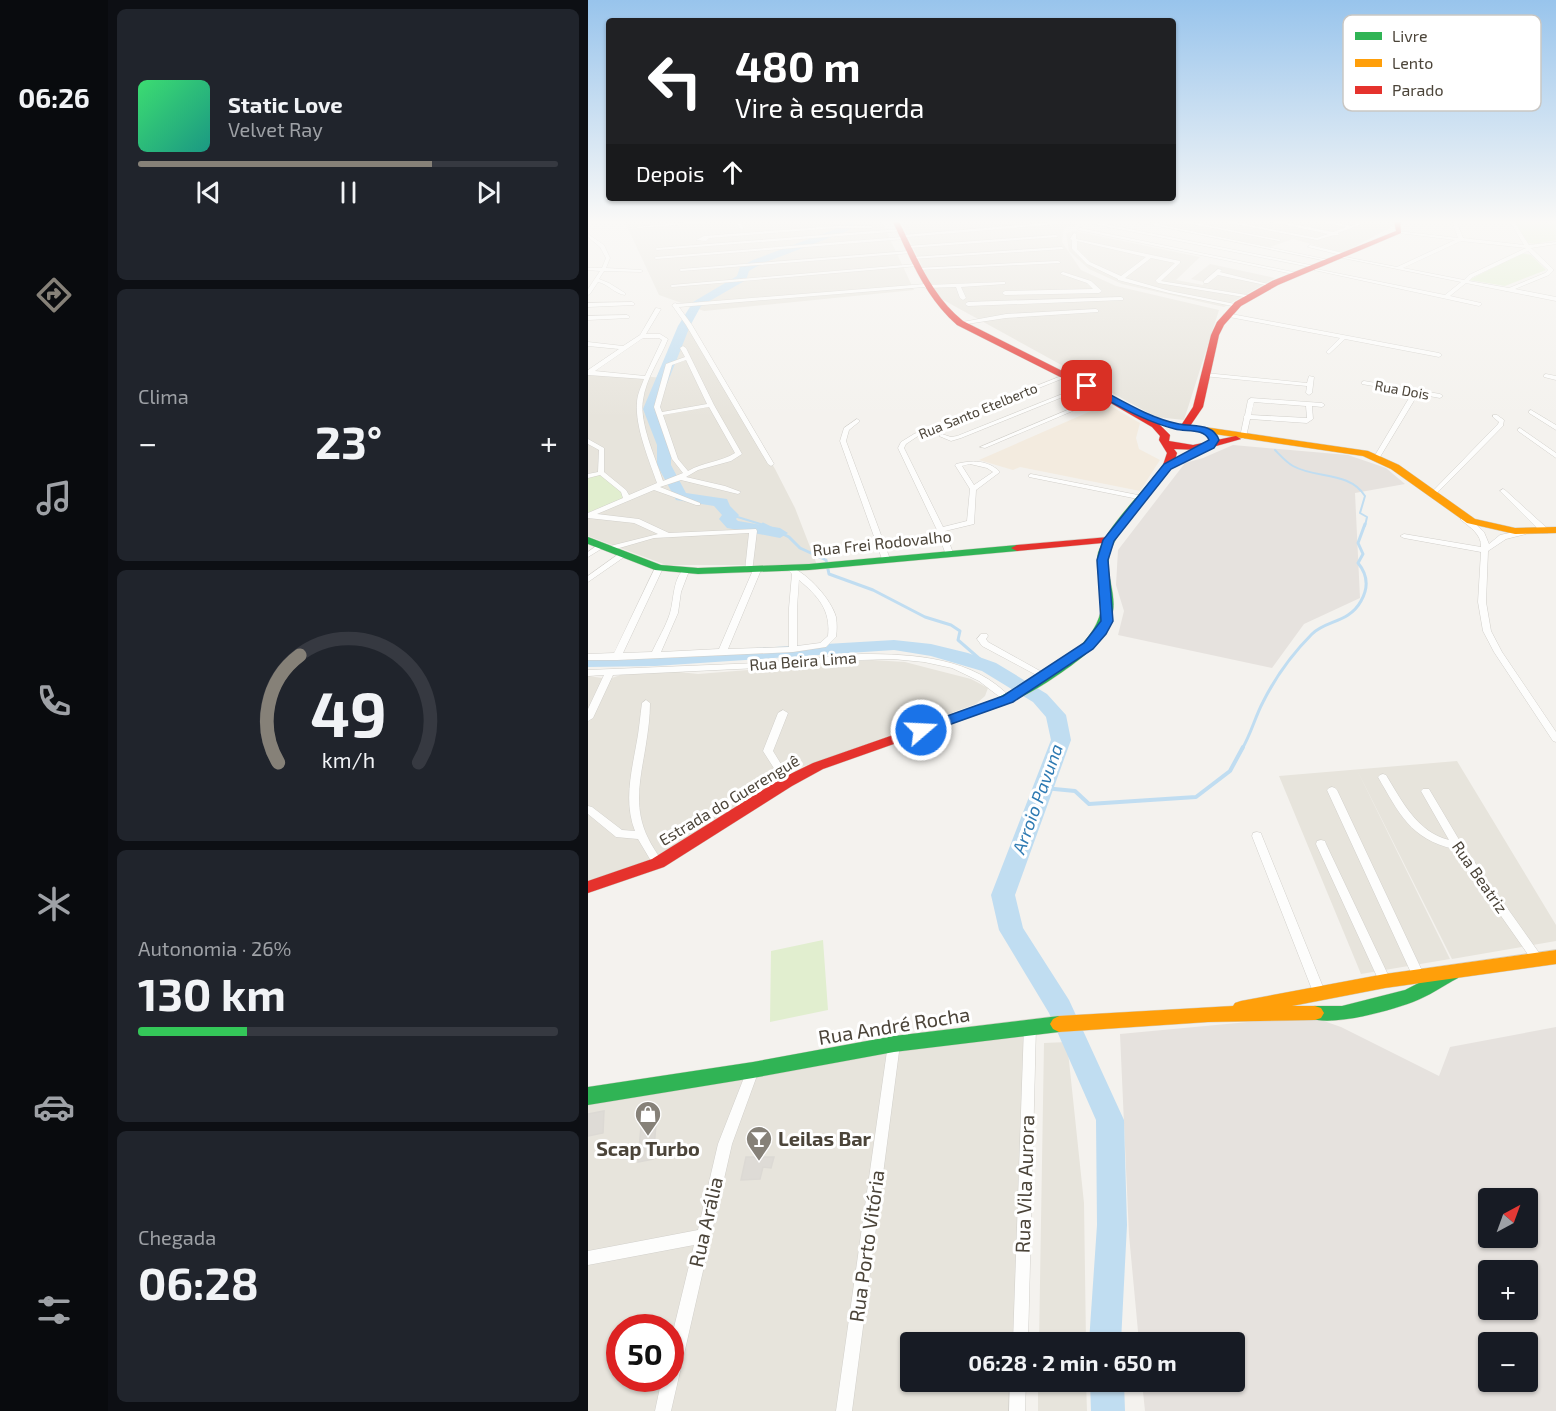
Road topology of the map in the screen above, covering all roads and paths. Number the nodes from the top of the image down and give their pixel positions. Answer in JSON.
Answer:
{"nodes":[{"id":1,"x":958,"y":285,"type":"edge"},
{"id":2,"x":610,"y":286,"type":"edge"},
{"id":3,"x":926,"y":286,"type":"junction"},
{"id":4,"x":931,"y":286,"type":"edge"},
{"id":5,"x":1002,"y":286,"type":"edge"},
{"id":6,"x":1092,"y":286,"type":"edge"},
{"id":7,"x":1151,"y":286,"type":"edge"},
{"id":8,"x":1188,"y":286,"type":"edge"},
{"id":9,"x":1268,"y":286,"type":"edge"},
{"id":10,"x":1394,"y":286,"type":"edge"},
{"id":11,"x":1458,"y":286,"type":"edge"},
{"id":12,"x":1487,"y":286,"type":"edge"},
{"id":13,"x":1518,"y":286,"type":"edge"},
{"id":14,"x":1508,"y":290,"type":"junction"},
{"id":15,"x":623,"y":294,"type":"dead end"},
{"id":16,"x":1250,"y":296,"type":"junction"},
{"id":17,"x":1446,"y":297,"type":"junction"},
{"id":18,"x":963,"y":298,"type":"dead end"},
{"id":19,"x":1121,"y":299,"type":"dead end"},
{"id":20,"x":1556,"y":299,"type":"edge"},
{"id":21,"x":632,"y":304,"type":"dead end"},
{"id":22,"x":1479,"y":304,"type":"dead end"},
{"id":23,"x":588,"y":305,"type":"edge"},
{"id":24,"x":1237,"y":305,"type":"junction"},
{"id":25,"x":658,"y":309,"type":"dead end"},
{"id":26,"x":974,"y":310,"type":"dead end"},
{"id":27,"x":1096,"y":311,"type":"dead end"},
{"id":28,"x":981,"y":314,"type":"dead end"},
{"id":29,"x":1226,"y":315,"type":"junction"},
{"id":30,"x":627,"y":317,"type":"dead end"},
{"id":31,"x":588,"y":318,"type":"edge"},
{"id":32,"x":988,"y":319,"type":"junction"},
{"id":33,"x":960,"y":323,"type":"junction"},
{"id":34,"x":642,"y":336,"type":"junction"},
{"id":35,"x":1341,"y":339,"type":"junction"},
{"id":36,"x":588,"y":344,"type":"edge"},
{"id":37,"x":625,"y":348,"type":"junction"},
{"id":38,"x":683,"y":348,"type":"dead end"},
{"id":39,"x":1329,"y":352,"type":"dead end"},
{"id":40,"x":1439,"y":355,"type":"dead end"},
{"id":41,"x":1419,"y":356,"type":"dead end"},
{"id":42,"x":687,"y":358,"type":"junction"},
{"id":43,"x":589,"y":372,"type":"edge"},
{"id":44,"x":1205,"y":375,"type":"junction"},
{"id":45,"x":1066,"y":376,"type":"junction"},
{"id":46,"x":1546,"y":376,"type":"dead end"},
{"id":47,"x":1311,"y":377,"type":"dead end"},
{"id":48,"x":647,"y":378,"type":"junction"},
{"id":49,"x":1556,"y":378,"type":"edge"},
{"id":50,"x":1364,"y":383,"type":"dead end"},
{"id":51,"x":1310,"y":385,"type":"junction"},
{"id":52,"x":1087,"y":386,"type":"junction"},
{"id":53,"x":1416,"y":392,"type":"junction"},
{"id":54,"x":1309,"y":393,"type":"dead end"},
{"id":55,"x":1440,"y":396,"type":"dead end"},
{"id":56,"x":1109,"y":398,"type":"junction"},
{"id":57,"x":711,"y":405,"type":"junction"},
{"id":58,"x":1309,"y":405,"type":"junction"},
{"id":59,"x":1322,"y":405,"type":"dead end"},
{"id":60,"x":1531,"y":412,"type":"dead end"},
{"id":61,"x":659,"y":414,"type":"junction"},
{"id":62,"x":1196,"y":414,"type":"junction"},
{"id":63,"x":1495,"y":416,"type":"dead end"},
{"id":64,"x":1246,"y":417,"type":"junction"},
{"id":65,"x":856,"y":420,"type":"dead end"},
{"id":66,"x":1183,"y":427,"type":"junction"},
{"id":67,"x":1556,"y":428,"type":"edge"},
{"id":68,"x":1202,"y":429,"type":"junction"},
{"id":69,"x":1520,"y":430,"type":"dead end"},
{"id":70,"x":942,"y":436,"type":"dead end"},
{"id":71,"x":1243,"y":438,"type":"junction"},
{"id":72,"x":1166,"y":439,"type":"junction"},
{"id":73,"x":588,"y":441,"type":"edge"},
{"id":74,"x":983,"y":447,"type":"dead end"},
{"id":75,"x":1207,"y":447,"type":"junction"},
{"id":76,"x":1556,"y":456,"type":"edge"},
{"id":77,"x":1377,"y":457,"type":"junction"},
{"id":78,"x":771,"y":464,"type":"dead end"},
{"id":79,"x":1168,"y":466,"type":"junction"},
{"id":80,"x":601,"y":473,"type":"junction"},
{"id":81,"x":588,"y":476,"type":"edge"},
{"id":82,"x":1031,"y":476,"type":"dead end"},
{"id":83,"x":683,"y":477,"type":"junction"},
{"id":84,"x":661,"y":484,"type":"junction"},
{"id":85,"x":973,"y":489,"type":"junction"},
{"id":86,"x":1503,"y":491,"type":"dead end"},
{"id":87,"x":738,"y":492,"type":"dead end"},
{"id":88,"x":1432,"y":495,"type":"junction"},
{"id":89,"x":627,"y":498,"type":"junction"},
{"id":90,"x":1143,"y":498,"type":"junction"},
{"id":91,"x":698,"y":504,"type":"dead end"},
{"id":92,"x":588,"y":516,"type":"edge"},
{"id":93,"x":1464,"y":518,"type":"junction"},
{"id":94,"x":941,"y":530,"type":"junction"},
{"id":95,"x":1550,"y":530,"type":"edge"},
{"id":96,"x":1498,"y":531,"type":"junction"},
{"id":97,"x":667,"y":535,"type":"junction"},
{"id":98,"x":1404,"y":536,"type":"dead end"},
{"id":99,"x":1482,"y":536,"type":"junction"},
{"id":100,"x":588,"y":540,"type":"edge"},
{"id":101,"x":1109,"y":540,"type":"junction"},
{"id":102,"x":606,"y":547,"type":"junction"},
{"id":103,"x":1485,"y":550,"type":"junction"},
{"id":104,"x":949,"y":553,"type":"junction"},
{"id":105,"x":588,"y":555,"type":"edge"},
{"id":106,"x":623,"y":555,"type":"junction"},
{"id":107,"x":886,"y":560,"type":"junction"},
{"id":108,"x":659,"y":568,"type":"junction"},
{"id":109,"x":753,"y":570,"type":"junction"},
{"id":110,"x":799,"y":570,"type":"junction"},
{"id":111,"x":685,"y":571,"type":"junction"},
{"id":112,"x":588,"y":580,"type":"edge"},
{"id":113,"x":984,"y":636,"type":"dead end"},
{"id":114,"x":793,"y":649,"type":"junction"},
{"id":115,"x":722,"y":651,"type":"junction"},
{"id":116,"x":654,"y":656,"type":"junction"},
{"id":117,"x":588,"y":657,"type":"edge"},
{"id":118,"x":617,"y":657,"type":"junction"},
{"id":119,"x":588,"y":673,"type":"edge"},
{"id":120,"x":610,"y":673,"type":"junction"},
{"id":121,"x":1043,"y":677,"type":"junction"},
{"id":122,"x":1010,"y":698,"type":"junction"},
{"id":123,"x":646,"y":703,"type":"dead end"},
{"id":124,"x":783,"y":713,"type":"dead end"},
{"id":125,"x":588,"y":718,"type":"edge"},
{"id":126,"x":1556,"y":739,"type":"edge"},
{"id":127,"x":1383,"y":777,"type":"dead end"},
{"id":128,"x":787,"y":782,"type":"junction"},
{"id":129,"x":1332,"y":790,"type":"dead end"},
{"id":130,"x":1426,"y":791,"type":"dead end"},
{"id":131,"x":588,"y":809,"type":"edge"},
{"id":132,"x":639,"y":835,"type":"junction"},
{"id":133,"x":1257,"y":836,"type":"dead end"},
{"id":134,"x":1321,"y":844,"type":"dead end"},
{"id":135,"x":1457,"y":846,"type":"junction"},
{"id":136,"x":658,"y":863,"type":"junction"},
{"id":137,"x":588,"y":887,"type":"edge"},
{"id":138,"x":1556,"y":957,"type":"edge"},
{"id":139,"x":1538,"y":960,"type":"junction"},
{"id":140,"x":1452,"y":973,"type":"junction"},
{"id":141,"x":1419,"y":977,"type":"junction"},
{"id":142,"x":1385,"y":981,"type":"junction"},
{"id":143,"x":1319,"y":992,"type":"junction"},
{"id":144,"x":1208,"y":1014,"type":"junction"},
{"id":145,"x":1034,"y":1026,"type":"junction"},
{"id":146,"x":894,"y":1044,"type":"junction"},
{"id":147,"x":753,"y":1070,"type":"junction"},
{"id":148,"x":588,"y":1096,"type":"edge"},
{"id":149,"x":703,"y":1236,"type":"junction"},
{"id":150,"x":588,"y":1258,"type":"edge"},
{"id":151,"x":684,"y":1318,"type":"edge"},
{"id":152,"x":1020,"y":1332,"type":"edge"},
{"id":153,"x":667,"y":1392,"type":"edge"},
{"id":154,"x":1018,"y":1392,"type":"edge"},
{"id":155,"x":663,"y":1411,"type":"edge"},
{"id":156,"x":844,"y":1411,"type":"edge"},
{"id":157,"x":1017,"y":1411,"type":"edge"}],
"edges":[{"from":1,"to":18,"type":"street"},
{"from":2,"to":15,"type":"street"},
{"from":3,"to":4,"type":"street"},
{"from":3,"to":33,"type":"main road"},
{"from":3,"to":78,"type":"street"},
{"from":5,"to":6,"type":"street"},
{"from":7,"to":24,"type":"street"},
{"from":8,"to":16,"type":"street"},
{"from":9,"to":16,"type":"main road"},
{"from":10,"to":17,"type":"street"},
{"from":11,"to":17,"type":"street"},
{"from":12,"to":14,"type":"street"},
{"from":13,"to":14,"type":"street"},
{"from":14,"to":20,"type":"street"},
{"from":16,"to":24,"type":"main road"},
{"from":17,"to":22,"type":"street"},
{"from":19,"to":26,"type":"street"},
{"from":21,"to":23,"type":"street"},
{"from":24,"to":29,"type":"main road"},
{"from":25,"to":34,"type":"street"},
{"from":27,"to":32,"type":"street"},
{"from":28,"to":32,"type":"street"},
{"from":29,"to":35,"type":"street"},
{"from":29,"to":44,"type":"main road"},
{"from":30,"to":31,"type":"street"},
{"from":32,"to":33,"type":"street"},
{"from":33,"to":45,"type":"main road"},
{"from":34,"to":37,"type":"street"},
{"from":34,"to":48,"type":"street"},
{"from":35,"to":39,"type":"street"},
{"from":35,"to":40,"type":"street"},
{"from":35,"to":41,"type":"street"},
{"from":36,"to":37,"type":"street"},
{"from":37,"to":43,"type":"street"},
{"from":38,"to":42,"type":"street"},
{"from":42,"to":57,"type":"street"},
{"from":42,"to":61,"type":"street"},
{"from":43,"to":48,"type":"street"},
{"from":44,"to":51,"type":"street"},
{"from":44,"to":62,"type":"main road"},
{"from":45,"to":52,"type":"main road"},
{"from":45,"to":94,"type":"street","name":"Rua Santo Etelberto"},
{"from":46,"to":49,"type":"street"},
{"from":47,"to":51,"type":"street"},
{"from":48,"to":84,"type":"street"},
{"from":50,"to":53,"type":"street","name":"Rua Dois"},
{"from":51,"to":54,"type":"street"},
{"from":52,"to":56,"type":"main road"},
{"from":52,"to":70,"type":"street"},
{"from":53,"to":55,"type":"street","name":"Rua Dois"},
{"from":53,"to":77,"type":"street"},
{"from":56,"to":66,"type":"main road","name":"Estrada do Guerenguê"},
{"from":56,"to":72,"type":"main road"},
{"from":56,"to":74,"type":"street"},
{"from":57,"to":61,"type":"street"},
{"from":57,"to":83,"type":"street"},
{"from":58,"to":59,"type":"street"},
{"from":58,"to":64,"type":"street"},
{"from":58,"to":64,"type":"street"},
{"from":60,"to":67,"type":"street"},
{"from":61,"to":83,"type":"street"},
{"from":62,"to":66,"type":"main road"},
{"from":62,"to":68,"type":"main road"},
{"from":63,"to":88,"type":"street"},
{"from":64,"to":71,"type":"street"},
{"from":65,"to":107,"type":"street"},
{"from":66,"to":68,"type":"main road","name":"Estrada do Guerenguê"},
{"from":66,"to":72,"type":"main road"},
{"from":68,"to":71,"type":"main road","name":"Estrada do Guerenguê"},
{"from":68,"to":75,"type":"main road"},
{"from":69,"to":76,"type":"street"},
{"from":71,"to":75,"type":"main road","name":"Estrada do Guerenguê"},
{"from":71,"to":77,"type":"main road","name":"Estrada do Guerenguê"},
{"from":72,"to":75,"type":"main road"},
{"from":72,"to":79,"type":"main road"},
{"from":73,"to":80,"type":"street"},
{"from":75,"to":79,"type":"main road","name":"Estrada do Guerenguê"},
{"from":77,"to":88,"type":"main road","name":"Estrada do Guerenguê"},
{"from":79,"to":90,"type":"main road","name":"Estrada do Guerenguê"},
{"from":80,"to":81,"type":"street"},
{"from":80,"to":89,"type":"street"},
{"from":82,"to":90,"type":"street"},
{"from":83,"to":84,"type":"street"},
{"from":83,"to":87,"type":"street"},
{"from":84,"to":89,"type":"street"},
{"from":84,"to":91,"type":"street"},
{"from":85,"to":85,"type":"street"},
{"from":85,"to":94,"type":"street"},
{"from":86,"to":95,"type":"street"},
{"from":88,"to":93,"type":"main road","name":"Estrada do Guerenguê"},
{"from":89,"to":92,"type":"street"},
{"from":90,"to":101,"type":"main road","name":"Estrada do Guerenguê"},
{"from":92,"to":97,"type":"street"},
{"from":93,"to":96,"type":"main road","name":"Estrada do Guerenguê"},
{"from":93,"to":99,"type":"street"},
{"from":94,"to":104,"type":"street","name":"Rua Santo Etelberto"},
{"from":95,"to":96,"type":"main road","name":"Estrada do Guerenguê"},
{"from":96,"to":99,"type":"street"},
{"from":96,"to":103,"type":"street"},
{"from":97,"to":102,"type":"street"},
{"from":97,"to":109,"type":"street"},
{"from":98,"to":103,"type":"street"},
{"from":99,"to":103,"type":"street"},
{"from":100,"to":102,"type":"main road","name":"Rua Frei Rodovalho"},
{"from":101,"to":104,"type":"main road","name":"Rua Frei Rodovalho"},
{"from":101,"to":121,"type":"main road","name":"Estrada do Guerenguê"},
{"from":102,"to":105,"type":"street"},
{"from":102,"to":106,"type":"main road","name":"Rua Frei Rodovalho"},
{"from":103,"to":126,"type":"street"},
{"from":104,"to":107,"type":"main road","name":"Rua Frei Rodovalho"},
{"from":106,"to":108,"type":"main road","name":"Rua Frei Rodovalho"},
{"from":106,"to":112,"type":"street"},
{"from":107,"to":110,"type":"main road","name":"Rua Frei Rodovalho"},
{"from":108,"to":111,"type":"main road","name":"Rua Frei Rodovalho"},
{"from":108,"to":118,"type":"street"},
{"from":109,"to":110,"type":"main road","name":"Rua Frei Rodovalho"},
{"from":109,"to":111,"type":"main road","name":"Rua Frei Rodovalho"},
{"from":109,"to":115,"type":"street"},
{"from":110,"to":114,"type":"street"},
{"from":110,"to":114,"type":"street"},
{"from":111,"to":116,"type":"street"},
{"from":113,"to":121,"type":"street"},
{"from":114,"to":115,"type":"street"},
{"from":115,"to":116,"type":"street"},
{"from":116,"to":118,"type":"street"},
{"from":117,"to":118,"type":"street"},
{"from":119,"to":120,"type":"street","name":"Rua Beira Lima"},
{"from":120,"to":122,"type":"street","name":"Rua Beira Lima"},
{"from":120,"to":125,"type":"street"},
{"from":121,"to":122,"type":"main road","name":"Estrada do Guerenguê"},
{"from":122,"to":128,"type":"main road","name":"Estrada do Guerenguê"},
{"from":123,"to":132,"type":"street"},
{"from":124,"to":128,"type":"street"},
{"from":127,"to":135,"type":"street"},
{"from":128,"to":136,"type":"main road","name":"Estrada do Guerenguê"},
{"from":129,"to":141,"type":"street"},
{"from":130,"to":135,"type":"street","name":"Rua Beatriz"},
{"from":131,"to":132,"type":"street"},
{"from":132,"to":136,"type":"street"},
{"from":133,"to":143,"type":"street"},
{"from":134,"to":142,"type":"street"},
{"from":135,"to":139,"type":"street","name":"Rua Beatriz"},
{"from":136,"to":137,"type":"main road","name":"Estrada do Guerenguê"},
{"from":138,"to":139,"type":"main road","name":"Rua André Rocha"},
{"from":139,"to":140,"type":"main road","name":"Rua André Rocha"},
{"from":140,"to":141,"type":"main road","name":"Rua André Rocha"},
{"from":140,"to":144,"type":"main road","name":"Rua André Rocha"},
{"from":141,"to":142,"type":"main road","name":"Rua André Rocha"},
{"from":142,"to":143,"type":"main road","name":"Rua André Rocha"},
{"from":143,"to":144,"type":"main road","name":"Rua André Rocha"},
{"from":144,"to":145,"type":"main road","name":"Rua André Rocha"},
{"from":145,"to":146,"type":"main road","name":"Rua André Rocha"},
{"from":145,"to":152,"type":"street","name":"Rua Vila Aurora"},
{"from":146,"to":147,"type":"main road","name":"Rua André Rocha"},
{"from":146,"to":156,"type":"street","name":"Rua Porto Vitória"},
{"from":147,"to":148,"type":"main road","name":"Rua André Rocha"},
{"from":147,"to":149,"type":"street","name":"Rua Arália"},
{"from":149,"to":150,"type":"street"},
{"from":149,"to":151,"type":"street","name":"Rua Arália"},
{"from":153,"to":155,"type":"street","name":"Rua Arália"},
{"from":154,"to":157,"type":"street"}]}
